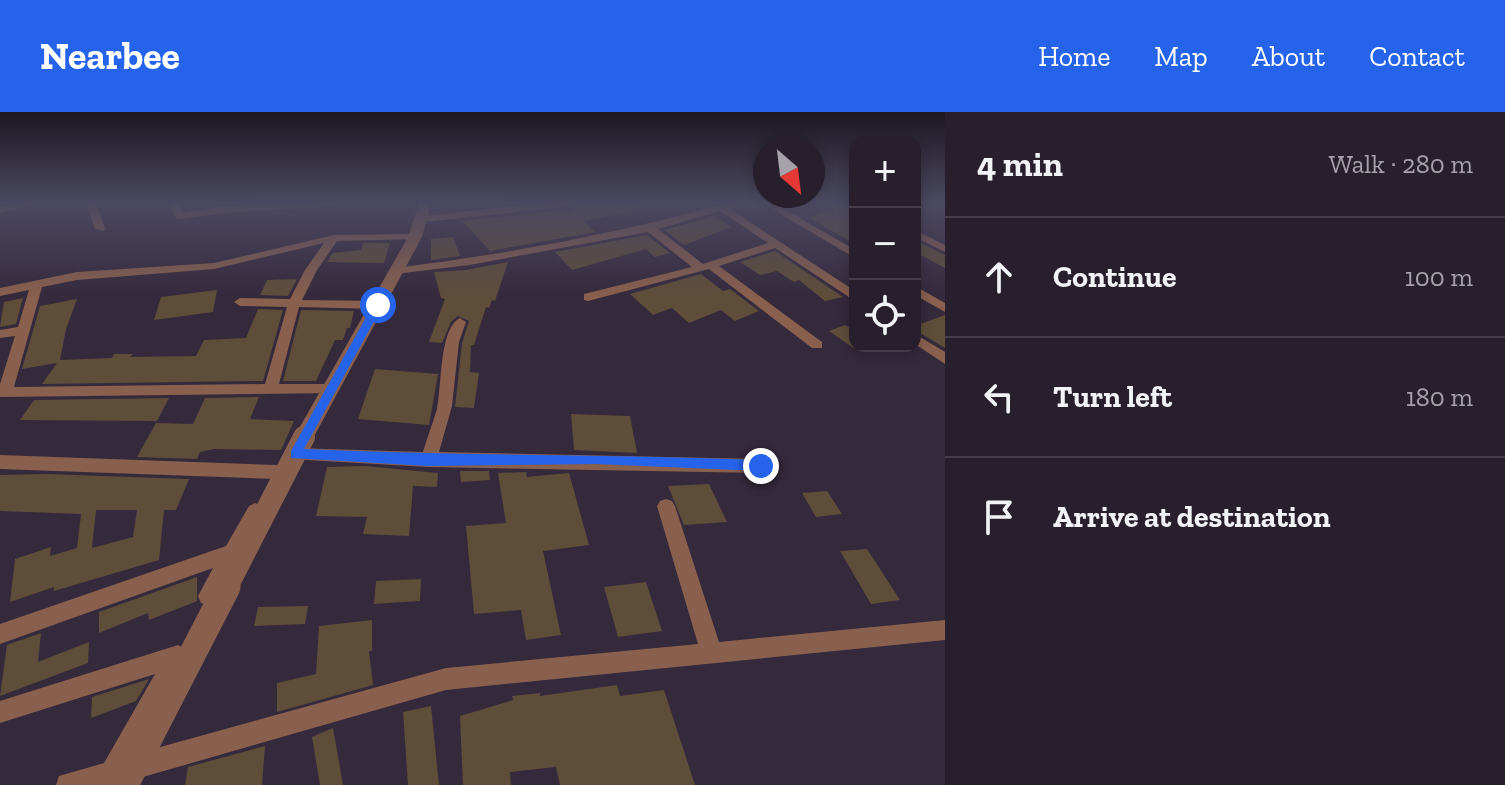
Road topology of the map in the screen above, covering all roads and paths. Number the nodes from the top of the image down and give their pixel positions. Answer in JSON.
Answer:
{"nodes":[{"id":1,"x":616,"y":234,"type":"edge"},
{"id":2,"x":659,"y":234,"type":"edge"},
{"id":3,"x":762,"y":234,"type":"edge"},
{"id":4,"x":820,"y":234,"type":"edge"},
{"id":5,"x":921,"y":236,"type":"edge"},
{"id":6,"x":415,"y":237,"type":"joint"},
{"id":7,"x":334,"y":238,"type":"junction"},
{"id":8,"x":777,"y":244,"type":"junction"},
{"id":9,"x":945,"y":249,"type":"edge"},
{"id":10,"x":849,"y":251,"type":"edge"},
{"id":11,"x":705,"y":266,"type":"junction"},
{"id":12,"x":395,"y":271,"type":"junction"},
{"id":13,"x":37,"y":283,"type":"junction"},
{"id":14,"x":0,"y":292,"type":"edge"},
{"id":15,"x":849,"y":293,"type":"edge"},
{"id":16,"x":921,"y":294,"type":"edge"},
{"id":17,"x":588,"y":297,"type":"dead end"},
{"id":18,"x":240,"y":302,"type":"dead end"},
{"id":19,"x":294,"y":303,"type":"junction"},
{"id":20,"x":378,"y":305,"type":"junction"},
{"id":21,"x":945,"y":308,"type":"edge"},
{"id":22,"x":460,"y":322,"type":"dead end"},
{"id":23,"x":22,"y":330,"type":"junction"},
{"id":24,"x":0,"y":334,"type":"edge"},
{"id":25,"x":921,"y":342,"type":"edge"},
{"id":26,"x":817,"y":345,"type":"dead end"},
{"id":27,"x":945,"y":359,"type":"edge"},
{"id":28,"x":271,"y":387,"type":"junction"},
{"id":29,"x":330,"y":389,"type":"junction"},
{"id":30,"x":2,"y":391,"type":"edge"},
{"id":31,"x":305,"y":436,"type":"junction"},
{"id":32,"x":428,"y":460,"type":"junction"},
{"id":33,"x":0,"y":462,"type":"edge"},
{"id":34,"x":761,"y":466,"type":"dead end"},
{"id":35,"x":276,"y":472,"type":"junction"},
{"id":36,"x":666,"y":506,"type":"dead end"},
{"id":37,"x":231,"y":553,"type":"junction"},
{"id":38,"x":945,"y":630,"type":"edge"},
{"id":39,"x":0,"y":634,"type":"edge"},
{"id":40,"x":712,"y":654,"type":"junction"},
{"id":41,"x":178,"y":656,"type":"junction"},
{"id":42,"x":0,"y":712,"type":"edge"},
{"id":43,"x":114,"y":781,"type":"edge"},
{"id":44,"x":68,"y":785,"type":"edge"}],
"edges":[{"from":1,"to":12,"type":"street"},
{"from":2,"to":11,"type":"street"},
{"from":3,"to":8,"type":"street"},
{"from":4,"to":10,"type":"street"},
{"from":5,"to":9,"type":"street"},
{"from":6,"to":7,"type":"street"},
{"from":6,"to":12,"type":"street"},
{"from":7,"to":13,"type":"street"},
{"from":7,"to":19,"type":"street"},
{"from":8,"to":11,"type":"street"},
{"from":8,"to":15,"type":"street"},
{"from":11,"to":17,"type":"street"},
{"from":11,"to":26,"type":"street"},
{"from":12,"to":20,"type":"street"},
{"from":13,"to":14,"type":"street"},
{"from":13,"to":23,"type":"street"},
{"from":16,"to":21,"type":"street"},
{"from":18,"to":19,"type":"street"},
{"from":19,"to":20,"type":"street"},
{"from":19,"to":28,"type":"street"},
{"from":20,"to":29,"type":"street"},
{"from":22,"to":32,"type":"street"},
{"from":23,"to":24,"type":"street"},
{"from":23,"to":30,"type":"street"},
{"from":25,"to":27,"type":"street"},
{"from":28,"to":29,"type":"street"},
{"from":28,"to":30,"type":"street"},
{"from":29,"to":31,"type":"street"},
{"from":31,"to":32,"type":"street"},
{"from":31,"to":35,"type":"street"},
{"from":31,"to":43,"type":"street","bridge":true},
{"from":32,"to":34,"type":"street"},
{"from":33,"to":35,"type":"street"},
{"from":35,"to":37,"type":"street"},
{"from":36,"to":40,"type":"street"},
{"from":37,"to":39,"type":"street"},
{"from":37,"to":41,"type":"street"},
{"from":38,"to":40,"type":"street"},
{"from":40,"to":43,"type":"street"},
{"from":41,"to":42,"type":"street"},
{"from":41,"to":43,"type":"street"},
{"from":43,"to":44,"type":"street"}]}
